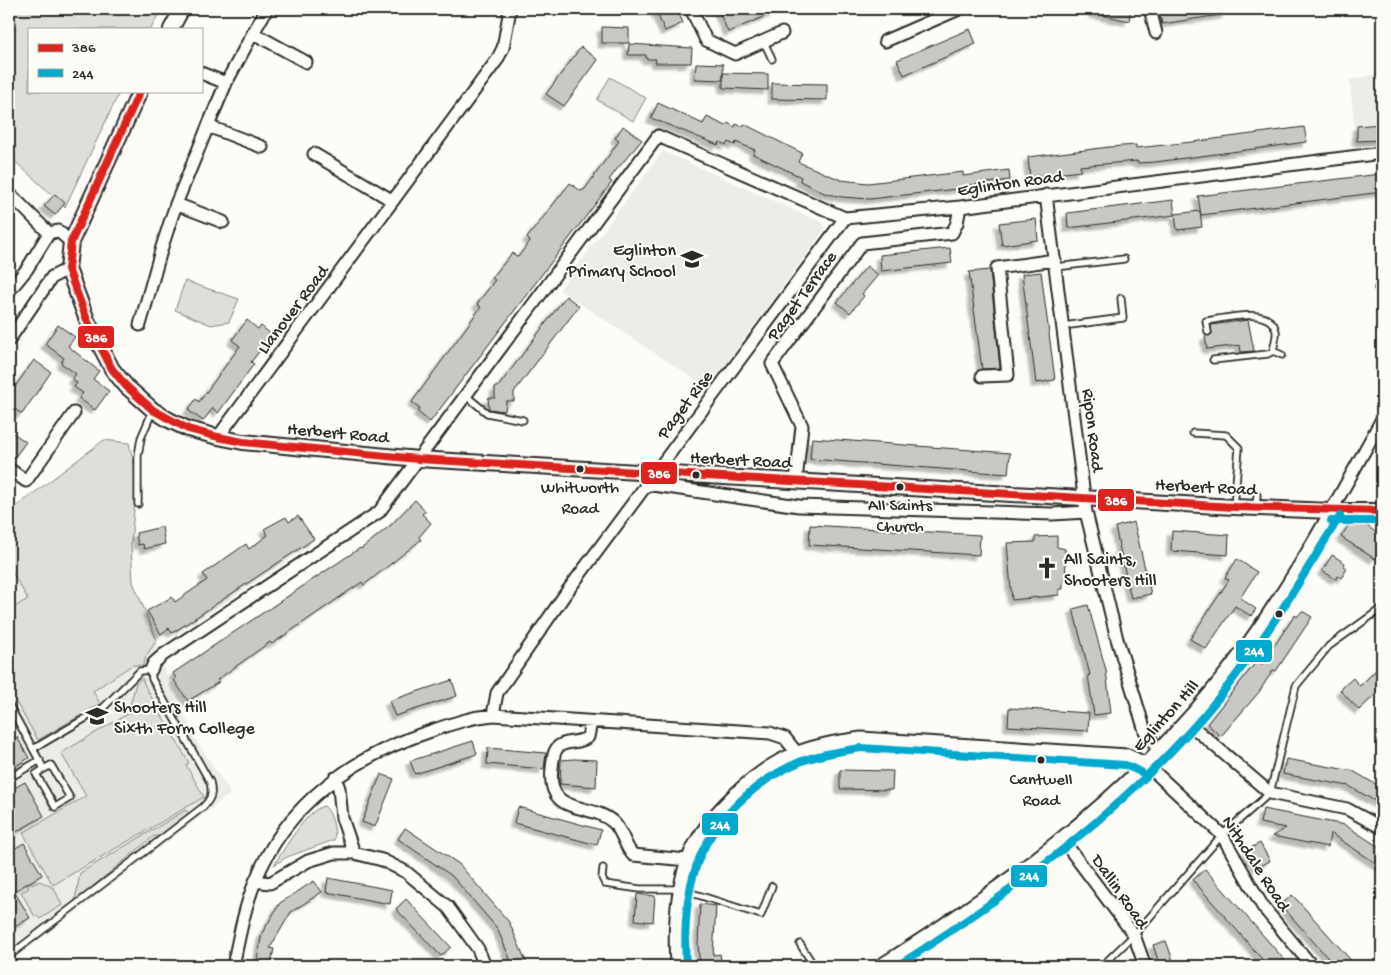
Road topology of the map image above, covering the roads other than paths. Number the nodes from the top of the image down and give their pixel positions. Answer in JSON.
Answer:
{"nodes":[{"id":1,"x":182,"y":9,"type":"edge"},
{"id":2,"x":267,"y":9,"type":"edge"},
{"id":3,"x":510,"y":9,"type":"edge"},
{"id":4,"x":691,"y":9,"type":"edge"},
{"id":5,"x":959,"y":9,"type":"edge"},
{"id":6,"x":1150,"y":9,"type":"edge"},
{"id":7,"x":172,"y":28,"type":"edge"},
{"id":8,"x":253,"y":33,"type":"junction"},
{"id":9,"x":782,"y":33,"type":"dead end"},
{"id":10,"x":1156,"y":33,"type":"dead end"},
{"id":11,"x":886,"y":41,"type":"dead end"},
{"id":12,"x":764,"y":42,"type":"junction"},
{"id":13,"x":772,"y":59,"type":"dead end"},
{"id":14,"x":306,"y":62,"type":"dead end"},
{"id":15,"x":202,"y":73,"type":"edge"},
{"id":16,"x":226,"y":83,"type":"junction"},
{"id":17,"x":140,"y":92,"type":"edge"},
{"id":18,"x":208,"y":126,"type":"junction"},
{"id":19,"x":262,"y":146,"type":"dead end"},
{"id":20,"x":1382,"y":153,"type":"edge"},
{"id":21,"x":314,"y":154,"type":"dead end"},
{"id":22,"x":9,"y":193,"type":"edge"},
{"id":23,"x":1046,"y":195,"type":"junction"},
{"id":24,"x":393,"y":201,"type":"junction"},
{"id":25,"x":176,"y":204,"type":"junction"},
{"id":26,"x":960,"y":207,"type":"junction"},
{"id":27,"x":845,"y":218,"type":"junction"},
{"id":28,"x":223,"y":222,"type":"dead end"},
{"id":29,"x":49,"y":233,"type":"junction"},
{"id":30,"x":71,"y":242,"type":"junction"},
{"id":31,"x":1124,"y":259,"type":"dead end"},
{"id":32,"x":1055,"y":263,"type":"junction"},
{"id":33,"x":68,"y":269,"type":"junction"},
{"id":34,"x":1382,"y":280,"type":"edge"},
{"id":35,"x":1378,"y":288,"type":"dead end"},
{"id":36,"x":9,"y":290,"type":"edge"},
{"id":37,"x":1121,"y":298,"type":"dead end"},
{"id":38,"x":140,"y":325,"type":"dead end"},
{"id":39,"x":1063,"y":326,"type":"junction"},
{"id":40,"x":1208,"y":332,"type":"dead end"},
{"id":41,"x":9,"y":340,"type":"edge"},
{"id":42,"x":1274,"y":350,"type":"junction"},
{"id":43,"x":1282,"y":355,"type":"dead end"},
{"id":44,"x":1213,"y":360,"type":"dead end"},
{"id":45,"x":982,"y":376,"type":"dead end"},
{"id":46,"x":464,"y":394,"type":"junction"},
{"id":47,"x":153,"y":410,"type":"junction"},
{"id":48,"x":74,"y":413,"type":"dead end"},
{"id":49,"x":1382,"y":419,"type":"edge"},
{"id":50,"x":523,"y":420,"type":"dead end"},
{"id":51,"x":1192,"y":433,"type":"dead end"},
{"id":52,"x":1378,"y":435,"type":"edge"},
{"id":53,"x":218,"y":437,"type":"junction"},
{"id":54,"x":418,"y":459,"type":"junction"},
{"id":55,"x":9,"y":469,"type":"edge"},
{"id":56,"x":650,"y":478,"type":"junction"},
{"id":57,"x":796,"y":481,"type":"junction"},
{"id":58,"x":1084,"y":498,"type":"junction"},
{"id":59,"x":138,"y":504,"type":"dead end"},
{"id":60,"x":1234,"y":507,"type":"junction"},
{"id":61,"x":1331,"y":511,"type":"junction"},
{"id":62,"x":1382,"y":511,"type":"edge"},
{"id":63,"x":1086,"y":512,"type":"junction"},
{"id":64,"x":1382,"y":608,"type":"edge"},
{"id":65,"x":151,"y":670,"type":"junction"},
{"id":66,"x":9,"y":705,"type":"edge"},
{"id":67,"x":493,"y":715,"type":"junction"},
{"id":68,"x":1186,"y":721,"type":"junction"},
{"id":69,"x":591,"y":722,"type":"junction"},
{"id":70,"x":34,"y":749,"type":"junction"},
{"id":71,"x":1158,"y":750,"type":"junction"},
{"id":72,"x":796,"y":752,"type":"junction"},
{"id":73,"x":40,"y":760,"type":"junction"},
{"id":74,"x":1145,"y":763,"type":"junction"},
{"id":75,"x":44,"y":769,"type":"junction"},
{"id":76,"x":9,"y":778,"type":"edge"},
{"id":77,"x":334,"y":778,"type":"junction"},
{"id":78,"x":1270,"y":793,"type":"junction"},
{"id":79,"x":1382,"y":828,"type":"edge"},
{"id":80,"x":1222,"y":835,"type":"junction"},
{"id":81,"x":1062,"y":839,"type":"junction"},
{"id":82,"x":354,"y":853,"type":"junction"},
{"id":83,"x":687,"y":860,"type":"junction"},
{"id":84,"x":603,"y":868,"type":"dead end"},
{"id":85,"x":255,"y":881,"type":"junction"},
{"id":86,"x":772,"y":886,"type":"dead end"},
{"id":87,"x":679,"y":890,"type":"junction"},
{"id":88,"x":1134,"y":936,"type":"junction"},
{"id":89,"x":800,"y":944,"type":"dead end"},
{"id":90,"x":9,"y":956,"type":"edge"},
{"id":91,"x":232,"y":966,"type":"edge"},
{"id":92,"x":485,"y":966,"type":"edge"},
{"id":93,"x":676,"y":966,"type":"edge"},
{"id":94,"x":814,"y":966,"type":"edge"},
{"id":95,"x":879,"y":966,"type":"edge"},
{"id":96,"x":1102,"y":966,"type":"edge"},
{"id":97,"x":1145,"y":966,"type":"edge"},
{"id":98,"x":1312,"y":966,"type":"edge"}],
"edges":[{"from":1,"to":7,"type":"street"},
{"from":2,"to":8,"type":"street"},
{"from":3,"to":24,"type":"street","name":"Llanover Road"},
{"from":4,"to":12,"type":"street"},
{"from":5,"to":11,"type":"street"},
{"from":6,"to":10,"type":"street"},
{"from":8,"to":14,"type":"street"},
{"from":8,"to":16,"type":"street"},
{"from":9,"to":12,"type":"street"},
{"from":12,"to":13,"type":"lane"},
{"from":15,"to":16,"type":"street"},
{"from":16,"to":18,"type":"street"},
{"from":17,"to":30,"type":"street"},
{"from":18,"to":19,"type":"street"},
{"from":18,"to":25,"type":"street"},
{"from":20,"to":23,"type":"street","name":"Eglinton Road"},
{"from":21,"to":24,"type":"street"},
{"from":22,"to":29,"type":"street"},
{"from":23,"to":26,"type":"street","name":"Eglinton Road"},
{"from":23,"to":32,"type":"street","name":"Ripon Road"},
{"from":24,"to":53,"type":"street","name":"Llanover Road"},
{"from":25,"to":28,"type":"street"},
{"from":25,"to":38,"type":"street"},
{"from":26,"to":27,"type":"street","name":"Eglinton Road"},
{"from":26,"to":57,"type":"street","name":"Paget Terrace"},
{"from":27,"to":46,"type":"street","name":"Eglinton Road"},
{"from":27,"to":56,"type":"street","name":"Paget Rise"},
{"from":29,"to":30,"type":"street"},
{"from":29,"to":36,"type":"street"},
{"from":30,"to":33,"type":"street"},
{"from":31,"to":32,"type":"lane"},
{"from":32,"to":39,"type":"street","name":"Ripon Road"},
{"from":32,"to":45,"type":"street"},
{"from":33,"to":41,"type":"street"},
{"from":33,"to":47,"type":"street","name":"Herbert Road"},
{"from":34,"to":35,"type":"lane"},
{"from":37,"to":39,"type":"lane"},
{"from":39,"to":58,"type":"street","name":"Ripon Road"},
{"from":40,"to":42,"type":"lane"},
{"from":42,"to":43,"type":"lane"},
{"from":42,"to":44,"type":"lane"},
{"from":46,"to":50,"type":"lane"},
{"from":46,"to":54,"type":"street"},
{"from":47,"to":53,"type":"street","name":"Herbert Road"},
{"from":47,"to":59,"type":"lane"},
{"from":48,"to":55,"type":"street"},
{"from":49,"to":52,"type":"street"},
{"from":51,"to":60,"type":"lane"},
{"from":52,"to":61,"type":"street"},
{"from":53,"to":54,"type":"street","name":"Herbert Road"},
{"from":54,"to":56,"type":"street","name":"Herbert Road"},
{"from":54,"to":65,"type":"street"},
{"from":56,"to":57,"type":"street","name":"Herbert Road"},
{"from":56,"to":63,"type":"street","name":"Herbert Road"},
{"from":56,"to":67,"type":"street","name":"Paget Rise"},
{"from":57,"to":58,"type":"street","name":"Herbert Road"},
{"from":58,"to":60,"type":"street","name":"Herbert Road"},
{"from":58,"to":63,"type":"street","name":"Ripon Road"},
{"from":60,"to":61,"type":"street","name":"Herbert Road"},
{"from":61,"to":62,"type":"street","name":"Herbert Road"},
{"from":61,"to":68,"type":"street","name":"Eglinton Hill"},
{"from":63,"to":71,"type":"street","name":"Ripon Road"},
{"from":64,"to":78,"type":"lane"},
{"from":65,"to":70,"type":"lane"},
{"from":65,"to":90,"type":"lane"},
{"from":66,"to":70,"type":"lane"},
{"from":67,"to":69,"type":"street"},
{"from":67,"to":77,"type":"street"},
{"from":68,"to":71,"type":"street","name":"Eglinton Hill"},
{"from":68,"to":78,"type":"street"},
{"from":69,"to":72,"type":"street"},
{"from":69,"to":83,"type":"street"},
{"from":70,"to":73,"type":"lane"},
{"from":71,"to":74,"type":"street","name":"Eglinton Hill"},
{"from":72,"to":74,"type":"street"},
{"from":72,"to":83,"type":"street"},
{"from":73,"to":75,"type":"lane"},
{"from":73,"to":76,"type":"lane"},
{"from":74,"to":80,"type":"street","name":"Nithdale Road"},
{"from":74,"to":81,"type":"street","name":"Eglinton Hill"},
{"from":75,"to":75,"type":"lane"},
{"from":77,"to":82,"type":"street"},
{"from":77,"to":85,"type":"street"},
{"from":78,"to":79,"type":"street"},
{"from":78,"to":80,"type":"lane"},
{"from":80,"to":88,"type":"lane"},
{"from":80,"to":98,"type":"street","name":"Nithdale Road"},
{"from":81,"to":88,"type":"street","name":"Dallin Road"},
{"from":81,"to":95,"type":"street","name":"Eglinton Hill"},
{"from":82,"to":85,"type":"street"},
{"from":82,"to":92,"type":"street"},
{"from":83,"to":87,"type":"street"},
{"from":84,"to":87,"type":"lane"},
{"from":85,"to":91,"type":"street"},
{"from":86,"to":87,"type":"lane"},
{"from":87,"to":93,"type":"street"},
{"from":88,"to":96,"type":"lane"},
{"from":88,"to":97,"type":"street","name":"Dallin Road"},
{"from":89,"to":94,"type":"lane"}]}
